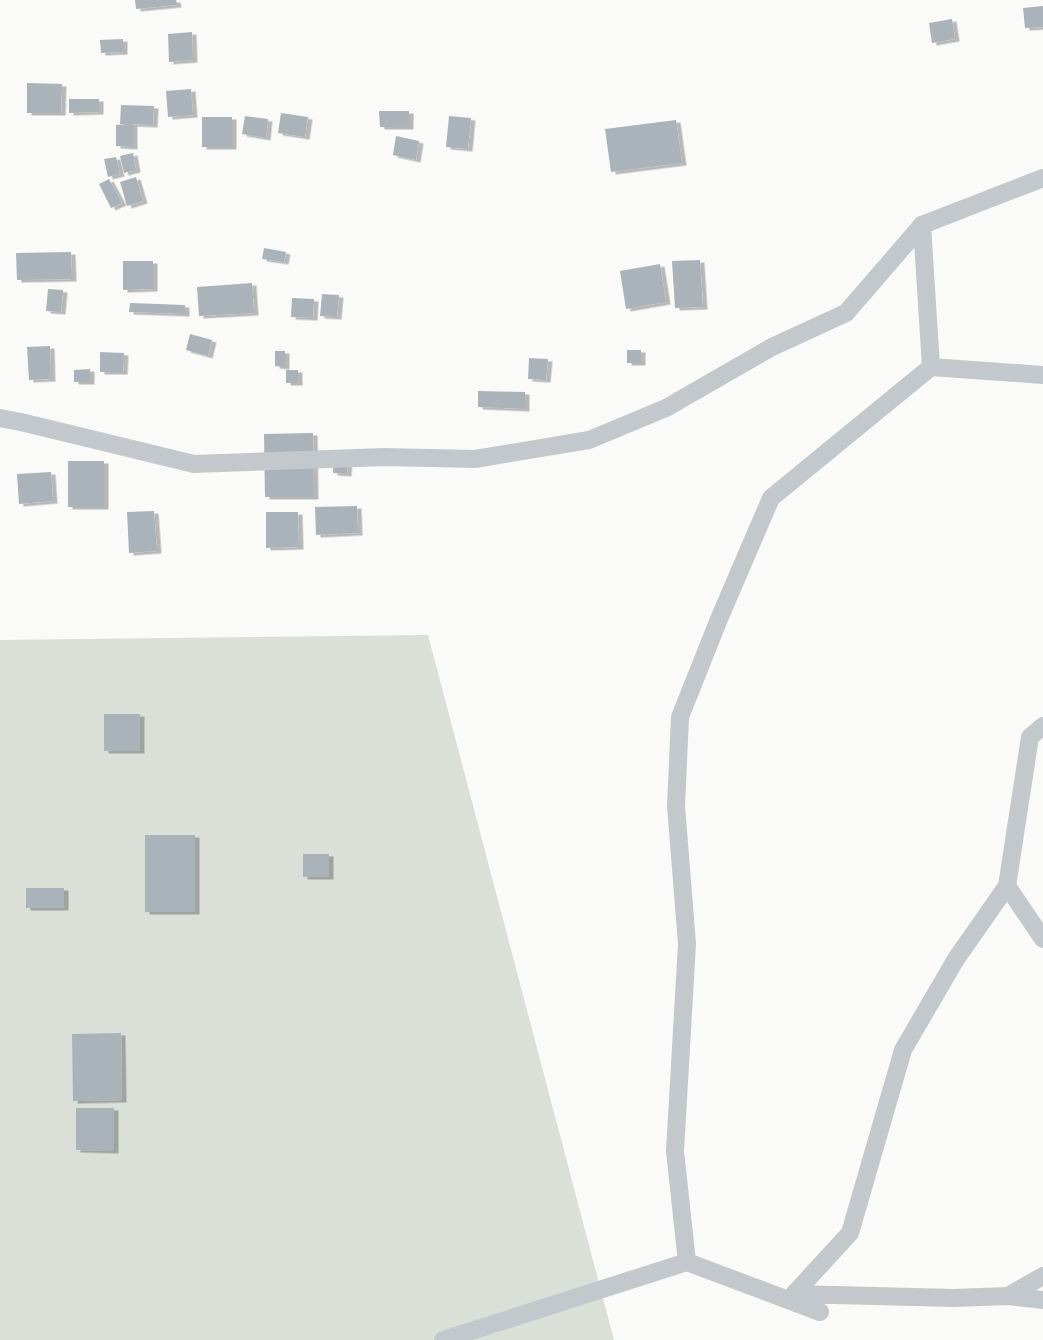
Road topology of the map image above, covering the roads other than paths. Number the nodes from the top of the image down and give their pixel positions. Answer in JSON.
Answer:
{"nodes":[{"id":1,"x":1043,"y":178,"type":"edge"},
{"id":2,"x":922,"y":225,"type":"junction"},
{"id":3,"x":931,"y":367,"type":"junction"},
{"id":4,"x":1043,"y":375,"type":"edge"},
{"id":5,"x":0,"y":418,"type":"edge"},
{"id":6,"x":1043,"y":726,"type":"edge"},
{"id":7,"x":1007,"y":886,"type":"junction"},
{"id":8,"x":1043,"y":939,"type":"edge"},
{"id":9,"x":687,"y":1262,"type":"junction"},
{"id":10,"x":1043,"y":1276,"type":"edge"},
{"id":11,"x":794,"y":1294,"type":"junction"},
{"id":12,"x":1008,"y":1296,"type":"junction"},
{"id":13,"x":1043,"y":1300,"type":"edge"},
{"id":14,"x":443,"y":1340,"type":"edge"}],
"edges":[{"from":1,"to":2,"type":"street"},
{"from":2,"to":3,"type":"street"},
{"from":2,"to":5,"type":"street"},
{"from":3,"to":4,"type":"street"},
{"from":3,"to":9,"type":"street"},
{"from":6,"to":7,"type":"street"},
{"from":7,"to":8,"type":"street"},
{"from":7,"to":11,"type":"street"},
{"from":9,"to":11,"type":"street"},
{"from":9,"to":14,"type":"street"},
{"from":10,"to":12,"type":"street"},
{"from":11,"to":12,"type":"street"},
{"from":12,"to":13,"type":"street"}]}
